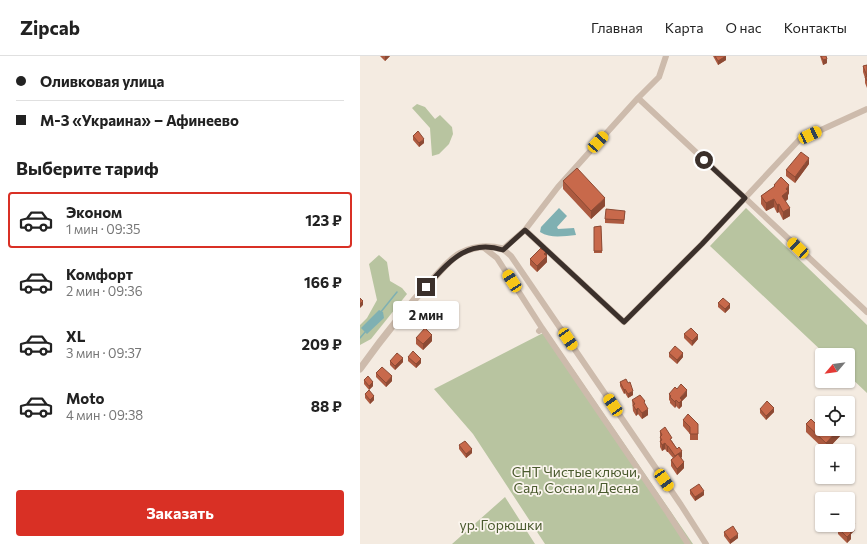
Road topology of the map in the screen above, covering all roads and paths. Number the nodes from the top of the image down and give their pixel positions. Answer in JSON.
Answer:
{"nodes":[{"id":1,"x":666,"y":56,"type":"edge"},
{"id":2,"x":638,"y":98,"type":"junction"},
{"id":3,"x":867,"y":109,"type":"edge"},
{"id":4,"x":745,"y":198,"type":"junction"},
{"id":5,"x":525,"y":230,"type":"junction"},
{"id":6,"x":483,"y":247,"type":"junction"},
{"id":7,"x":503,"y":250,"type":"junction"},
{"id":8,"x":867,"y":312,"type":"edge"},
{"id":9,"x":360,"y":369,"type":"edge"},
{"id":10,"x":688,"y":544,"type":"edge"},
{"id":11,"x":706,"y":544,"type":"edge"}],
"edges":[{"from":1,"to":2,"type":"street"},
{"from":2,"to":4,"type":"street"},
{"from":2,"to":5,"type":"street"},
{"from":3,"to":4,"type":"street"},
{"from":4,"to":5,"type":"street"},
{"from":4,"to":8,"type":"street"},
{"from":5,"to":7,"type":"street"},
{"from":6,"to":7,"type":"street"},
{"from":6,"to":9,"type":"street"},
{"from":6,"to":10,"type":"street"},
{"from":7,"to":11,"type":"street"}]}
